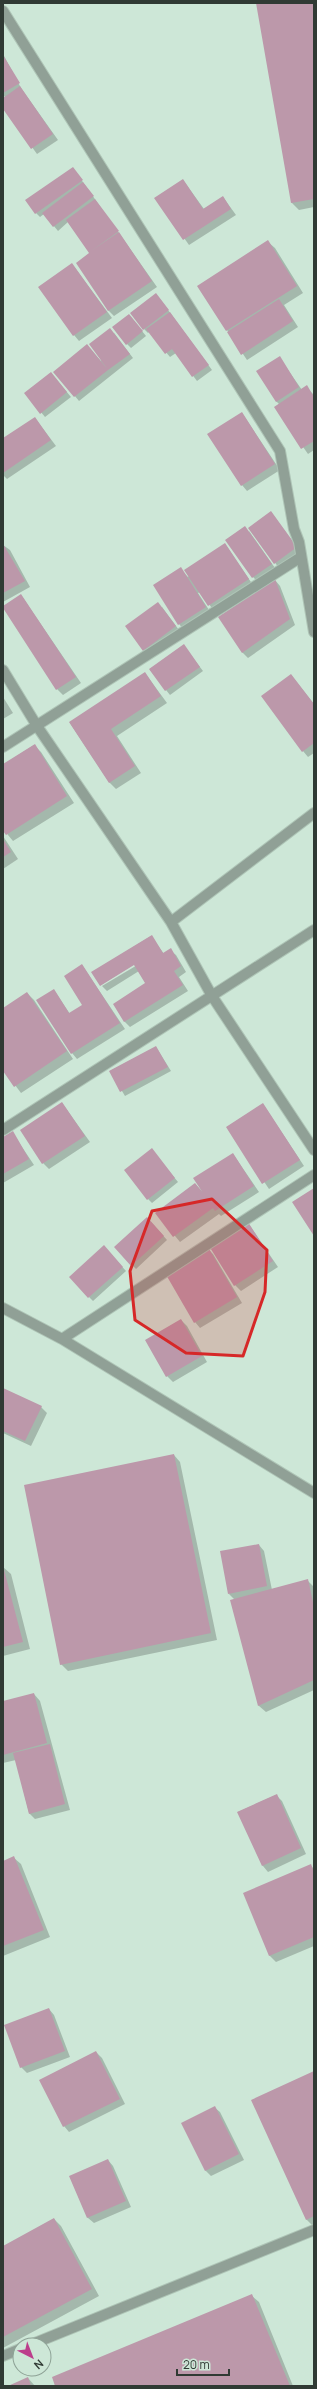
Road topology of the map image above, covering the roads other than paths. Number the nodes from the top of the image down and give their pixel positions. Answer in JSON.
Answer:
{"nodes":[{"id":1,"x":3,"y":11,"type":"edge"},
{"id":2,"x":301,"y":557,"type":"junction"},
{"id":3,"x":314,"y":632,"type":"edge"},
{"id":4,"x":3,"y":670,"type":"edge"},
{"id":5,"x":37,"y":726,"type":"junction"},
{"id":6,"x":3,"y":747,"type":"edge"},
{"id":7,"x":314,"y":813,"type":"edge"},
{"id":8,"x":171,"y":922,"type":"junction"},
{"id":9,"x":314,"y":930,"type":"edge"},
{"id":10,"x":212,"y":996,"type":"junction"},
{"id":11,"x":3,"y":1130,"type":"edge"},
{"id":12,"x":314,"y":1150,"type":"edge"},
{"id":13,"x":314,"y":1175,"type":"edge"},
{"id":14,"x":3,"y":1308,"type":"edge"},
{"id":15,"x":62,"y":1340,"type":"junction"},
{"id":16,"x":314,"y":1493,"type":"edge"},
{"id":17,"x":314,"y":2230,"type":"edge"},
{"id":18,"x":50,"y":2337,"type":"edge"}],
"edges":[{"from":1,"to":2,"type":"street"},
{"from":2,"to":3,"type":"street"},
{"from":2,"to":5,"type":"street"},
{"from":4,"to":5,"type":"street"},
{"from":5,"to":6,"type":"street"},
{"from":5,"to":8,"type":"street"},
{"from":7,"to":8,"type":"street"},
{"from":8,"to":10,"type":"street"},
{"from":9,"to":10,"type":"street"},
{"from":10,"to":11,"type":"street"},
{"from":10,"to":12,"type":"street"},
{"from":13,"to":15,"type":"street"},
{"from":14,"to":15,"type":"street"},
{"from":15,"to":16,"type":"street"},
{"from":17,"to":18,"type":"street"}]}
